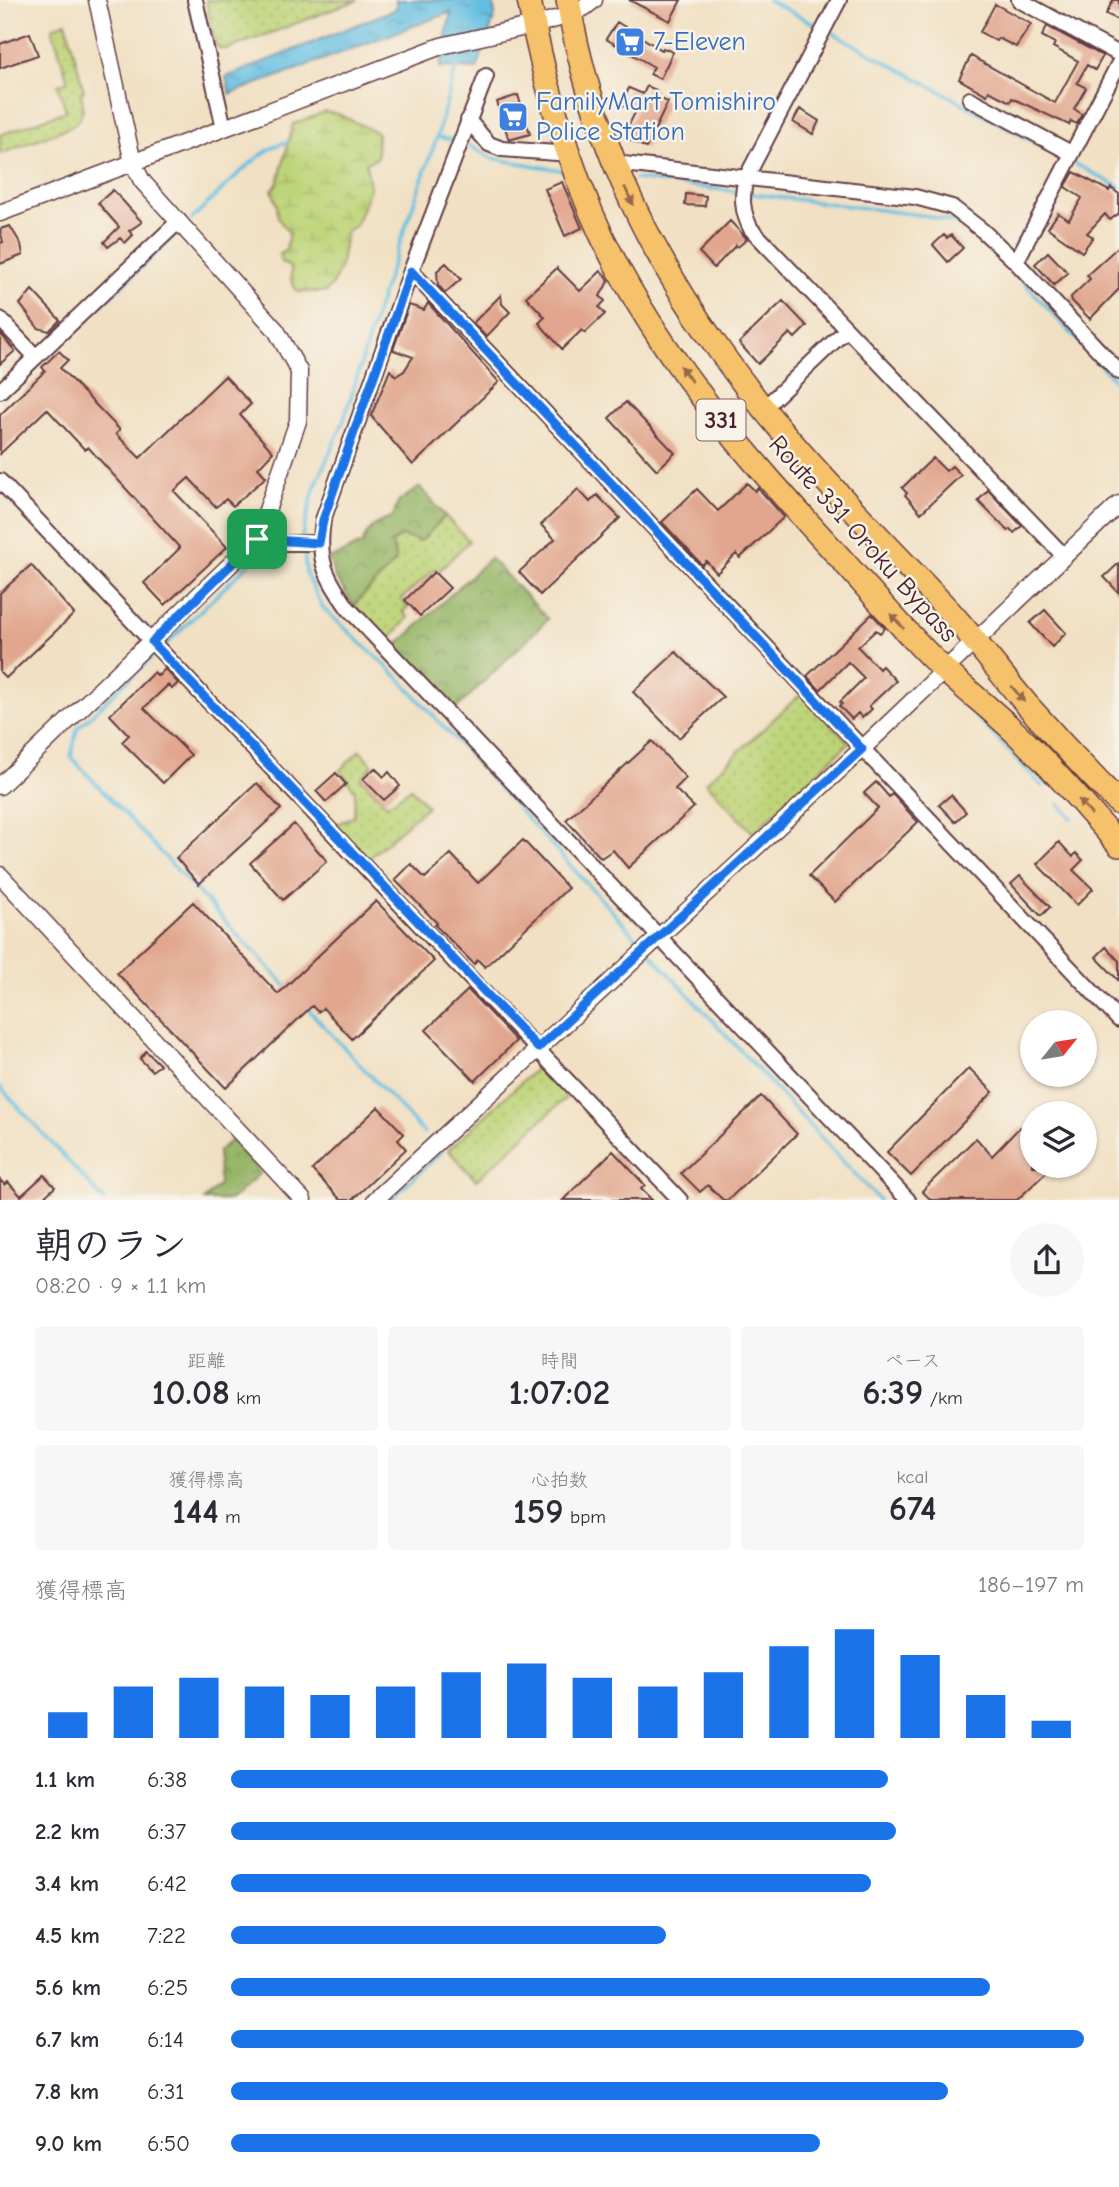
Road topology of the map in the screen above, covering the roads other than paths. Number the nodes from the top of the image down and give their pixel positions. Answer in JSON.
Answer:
{"nodes":[{"id":1,"x":97,"y":0,"type":"edge"},
{"id":2,"x":195,"y":0,"type":"edge"},
{"id":3,"x":529,"y":0,"type":"edge"},
{"id":4,"x":594,"y":0,"type":"edge"},
{"id":5,"x":839,"y":0,"type":"edge"},
{"id":6,"x":1018,"y":0,"type":"edge"},
{"id":7,"x":569,"y":7,"type":"edge"},
{"id":8,"x":534,"y":25,"type":"junction"},
{"id":9,"x":1119,"y":54,"type":"edge"},
{"id":10,"x":1119,"y":63,"type":"edge"},
{"id":11,"x":486,"y":76,"type":"dead end"},
{"id":12,"x":970,"y":99,"type":"dead end"},
{"id":13,"x":467,"y":125,"type":"junction"},
{"id":14,"x":223,"y":128,"type":"junction"},
{"id":15,"x":1071,"y":152,"type":"junction"},
{"id":16,"x":570,"y":154,"type":"junction"},
{"id":17,"x":133,"y":163,"type":"junction"},
{"id":18,"x":615,"y":163,"type":"junction"},
{"id":19,"x":746,"y":180,"type":"junction"},
{"id":20,"x":0,"y":213,"type":"edge"},
{"id":21,"x":179,"y":221,"type":"junction"},
{"id":22,"x":1016,"y":262,"type":"junction"},
{"id":23,"x":411,"y":271,"type":"junction"},
{"id":24,"x":0,"y":319,"type":"edge"},
{"id":25,"x":846,"y":330,"type":"junction"},
{"id":26,"x":36,"y":357,"type":"junction"},
{"id":27,"x":1119,"y":372,"type":"edge"},
{"id":28,"x":0,"y":391,"type":"edge"},
{"id":29,"x":764,"y":408,"type":"junction"},
{"id":30,"x":0,"y":481,"type":"edge"},
{"id":31,"x":1119,"y":504,"type":"edge"},
{"id":32,"x":257,"y":539,"type":"junction"},
{"id":33,"x":319,"y":543,"type":"junction"},
{"id":34,"x":1064,"y":556,"type":"junction"},
{"id":35,"x":152,"y":642,"type":"junction"},
{"id":36,"x":975,"y":642,"type":"junction"},
{"id":37,"x":944,"y":670,"type":"junction"},
{"id":38,"x":862,"y":749,"type":"junction"},
{"id":39,"x":0,"y":786,"type":"edge"},
{"id":40,"x":1119,"y":803,"type":"edge"},
{"id":41,"x":1119,"y":845,"type":"edge"},
{"id":42,"x":0,"y":875,"type":"edge"},
{"id":43,"x":660,"y":937,"type":"junction"},
{"id":44,"x":1119,"y":1020,"type":"edge"},
{"id":45,"x":538,"y":1048,"type":"junction"},
{"id":46,"x":303,"y":1200,"type":"edge"},
{"id":47,"x":375,"y":1200,"type":"edge"},
{"id":48,"x":680,"y":1200,"type":"edge"},
{"id":49,"x":908,"y":1200,"type":"edge"}],
"edges":[{"from":1,"to":17,"type":"street"},
{"from":2,"to":14,"type":"street"},
{"from":3,"to":8,"type":"highway","name":"Route 331 Oroku Bypass","number":"331"},
{"from":4,"to":7,"type":"street"},
{"from":5,"to":19,"type":"street"},
{"from":6,"to":9,"type":"street"},
{"from":7,"to":8,"type":"street"},
{"from":7,"to":18,"type":"highway","name":"Route 331 Oroku Bypass","number":"331"},
{"from":8,"to":14,"type":"street"},
{"from":8,"to":16,"type":"highway","name":"Route 331 Oroku Bypass","number":"331"},
{"from":10,"to":15,"type":"street"},
{"from":11,"to":13,"type":"street"},
{"from":12,"to":15,"type":"street"},
{"from":13,"to":16,"type":"street"},
{"from":13,"to":23,"type":"street"},
{"from":14,"to":17,"type":"street"},
{"from":15,"to":22,"type":"street"},
{"from":37,"to":16,"type":"highway","name":"Route 331 Oroku Bypass","number":"331","one_way":true},
{"from":17,"to":20,"type":"street"},
{"from":17,"to":21,"type":"street"},
{"from":18,"to":19,"type":"street"},
{"from":18,"to":29,"type":"highway","name":"Route 331 Oroku Bypass","number":"331","one_way":true},
{"from":19,"to":22,"type":"street"},
{"from":19,"to":25,"type":"street"},
{"from":21,"to":26,"type":"street"},
{"from":21,"to":32,"type":"street"},
{"from":22,"to":27,"type":"street"},
{"from":23,"to":33,"type":"street"},
{"from":23,"to":38,"type":"street"},
{"from":24,"to":26,"type":"street"},
{"from":25,"to":29,"type":"street"},
{"from":25,"to":34,"type":"street"},
{"from":26,"to":28,"type":"street"},
{"from":29,"to":36,"type":"highway","name":"Route 331 Oroku Bypass","number":"331"},
{"from":30,"to":35,"type":"street"},
{"from":31,"to":34,"type":"street"},
{"from":32,"to":33,"type":"street"},
{"from":32,"to":35,"type":"street"},
{"from":33,"to":43,"type":"street"},
{"from":34,"to":36,"type":"street"},
{"from":35,"to":39,"type":"street"},
{"from":35,"to":45,"type":"street"},
{"from":36,"to":37,"type":"street"},
{"from":36,"to":40,"type":"highway","name":"Route 331 Oroku Bypass","number":"331","one_way":true},
{"from":37,"to":38,"type":"street"},
{"from":41,"to":37,"type":"highway","name":"Route 331 Oroku Bypass","number":"331","one_way":true},
{"from":38,"to":43,"type":"street"},
{"from":38,"to":44,"type":"street"},
{"from":42,"to":46,"type":"street"},
{"from":43,"to":45,"type":"street"},
{"from":43,"to":49,"type":"street"},
{"from":45,"to":47,"type":"street"},
{"from":45,"to":48,"type":"street"}]}
